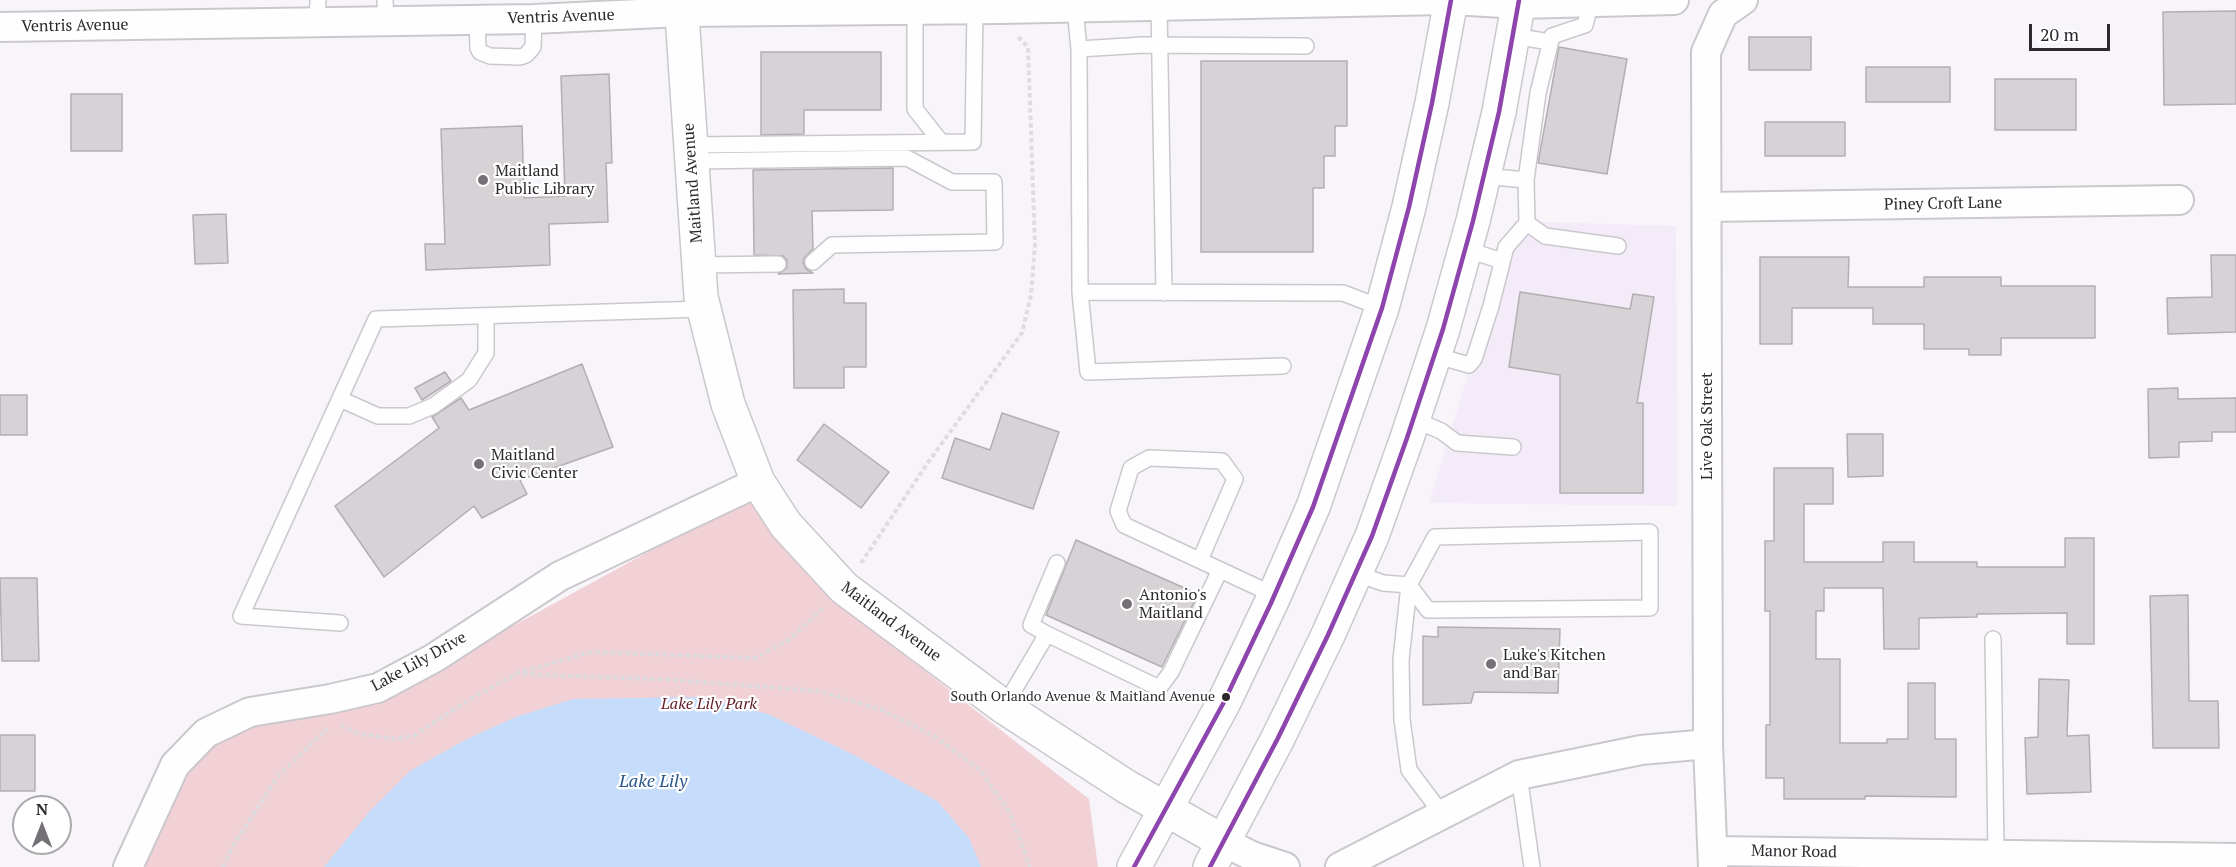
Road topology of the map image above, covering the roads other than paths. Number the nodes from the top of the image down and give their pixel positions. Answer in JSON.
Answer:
{"nodes":[{"id":1,"x":1450,"y":0,"type":"edge"},
{"id":2,"x":1674,"y":0,"type":"edge"},
{"id":3,"x":1743,"y":0,"type":"edge"},
{"id":4,"x":1519,"y":2,"type":"edge"},
{"id":5,"x":1591,"y":3,"type":"junction"},
{"id":6,"x":946,"y":5,"type":"edge"},
{"id":7,"x":681,"y":6,"type":"edge"},
{"id":8,"x":1159,"y":6,"type":"junction"},
{"id":9,"x":992,"y":7,"type":"edge"},
{"id":10,"x":1075,"y":8,"type":"junction"},
{"id":11,"x":915,"y":10,"type":"junction"},
{"id":12,"x":318,"y":11,"type":"edge"},
{"id":13,"x":386,"y":11,"type":"edge"},
{"id":14,"x":534,"y":19,"type":"junction"},
{"id":15,"x":477,"y":20,"type":"junction"},
{"id":16,"x":0,"y":27,"type":"edge"},
{"id":17,"x":1513,"y":36,"type":"junction"},
{"id":18,"x":1550,"y":42,"type":"junction"},
{"id":19,"x":1160,"y":45,"type":"junction"},
{"id":20,"x":1306,"y":45,"type":"dead end"},
{"id":21,"x":1079,"y":49,"type":"junction"},
{"id":22,"x":941,"y":142,"type":"junction"},
{"id":23,"x":691,"y":153,"type":"junction"},
{"id":24,"x":1484,"y":176,"type":"junction"},
{"id":25,"x":1526,"y":180,"type":"junction"},
{"id":26,"x":2179,"y":200,"type":"dead end"},
{"id":27,"x":1707,"y":207,"type":"junction"},
{"id":28,"x":1527,"y":223,"type":"junction"},
{"id":29,"x":1618,"y":246,"type":"dead end"},
{"id":30,"x":1465,"y":249,"type":"junction"},
{"id":31,"x":1502,"y":261,"type":"junction"},
{"id":32,"x":813,"y":262,"type":"dead end"},
{"id":33,"x":778,"y":264,"type":"dead end"},
{"id":34,"x":698,"y":265,"type":"junction"},
{"id":35,"x":1080,"y":292,"type":"junction"},
{"id":36,"x":1164,"y":293,"type":"junction"},
{"id":37,"x":1382,"y":308,"type":"junction"},
{"id":38,"x":704,"y":309,"type":"junction"},
{"id":39,"x":486,"y":316,"type":"junction"},
{"id":40,"x":1434,"y":355,"type":"junction"},
{"id":41,"x":1283,"y":366,"type":"dead end"},
{"id":42,"x":340,"y":399,"type":"junction"},
{"id":43,"x":1413,"y":419,"type":"junction"},
{"id":44,"x":1513,"y":447,"type":"dead end"},
{"id":45,"x":758,"y":482,"type":"junction"},
{"id":46,"x":1200,"y":560,"type":"junction"},
{"id":47,"x":1057,"y":563,"type":"dead end"},
{"id":48,"x":1220,"y":570,"type":"junction"},
{"id":49,"x":1355,"y":573,"type":"junction"},
{"id":50,"x":1409,"y":585,"type":"junction"},
{"id":51,"x":1274,"y":595,"type":"junction"},
{"id":52,"x":340,"y":623,"type":"dead end"},
{"id":53,"x":1047,"y":634,"type":"junction"},
{"id":54,"x":1993,"y":639,"type":"dead end"},
{"id":55,"x":1004,"y":707,"type":"junction"},
{"id":56,"x":1708,"y":744,"type":"junction"},
{"id":57,"x":1519,"y":775,"type":"junction"},
{"id":58,"x":1166,"y":810,"type":"junction"},
{"id":59,"x":1442,"y":813,"type":"junction"},
{"id":60,"x":1217,"y":854,"type":"edge"},
{"id":61,"x":1996,"y":855,"type":"junction"},
{"id":62,"x":2236,"y":858,"type":"edge"},
{"id":63,"x":1713,"y":859,"type":"edge"},
{"id":64,"x":128,"y":867,"type":"edge"},
{"id":65,"x":1134,"y":867,"type":"edge"},
{"id":66,"x":1285,"y":867,"type":"edge"},
{"id":67,"x":1340,"y":867,"type":"edge"},
{"id":68,"x":1533,"y":867,"type":"edge"}],
"edges":[{"from":1,"to":4,"type":"street","name":"Ventris Avenue"},
{"from":1,"to":8,"type":"street","name":"Ventris Avenue"},
{"from":1,"to":37,"type":"main road"},
{"from":2,"to":5,"type":"street","name":"Ventris Avenue"},
{"from":3,"to":27,"type":"street","name":"Live Oak Street"},
{"from":4,"to":5,"type":"street","name":"Ventris Avenue"},
{"from":4,"to":17,"type":"main road"},
{"from":5,"to":18,"type":"lane"},
{"from":6,"to":9,"type":"street","name":"Ventris Avenue"},
{"from":6,"to":11,"type":"street","name":"Ventris Avenue"},
{"from":7,"to":11,"type":"street","name":"Ventris Avenue"},
{"from":7,"to":14,"type":"street","name":"Ventris Avenue"},
{"from":7,"to":23,"type":"main road","name":"Maitland Avenue"},
{"from":8,"to":10,"type":"street","name":"Ventris Avenue"},
{"from":8,"to":19,"type":"lane"},
{"from":9,"to":10,"type":"street","name":"Ventris Avenue"},
{"from":9,"to":22,"type":"lane"},
{"from":10,"to":21,"type":"lane"},
{"from":11,"to":22,"type":"lane"},
{"from":12,"to":13,"type":"street","name":"Ventris Avenue"},
{"from":12,"to":16,"type":"street","name":"Ventris Avenue"},
{"from":13,"to":15,"type":"street","name":"Ventris Avenue"},
{"from":14,"to":15,"type":"street","name":"Ventris Avenue"},
{"from":14,"to":15,"type":"lane"},
{"from":17,"to":18,"type":"lane"},
{"from":17,"to":24,"type":"main road"},
{"from":18,"to":25,"type":"lane"},
{"from":19,"to":20,"type":"lane"},
{"from":19,"to":21,"type":"lane"},
{"from":19,"to":36,"type":"lane"},
{"from":21,"to":35,"type":"lane"},
{"from":22,"to":23,"type":"lane"},
{"from":23,"to":32,"type":"lane"},
{"from":23,"to":34,"type":"main road","name":"Maitland Avenue"},
{"from":24,"to":25,"type":"lane"},
{"from":24,"to":30,"type":"main road"},
{"from":25,"to":28,"type":"lane"},
{"from":26,"to":27,"type":"street","name":"Piney Croft Lane"},
{"from":27,"to":56,"type":"street","name":"Live Oak Street"},
{"from":28,"to":29,"type":"lane"},
{"from":28,"to":31,"type":"lane"},
{"from":30,"to":31,"type":"lane"},
{"from":30,"to":40,"type":"main road"},
{"from":31,"to":40,"type":"lane"},
{"from":33,"to":34,"type":"lane"},
{"from":34,"to":38,"type":"main road","name":"Maitland Avenue"},
{"from":35,"to":36,"type":"lane"},
{"from":35,"to":41,"type":"lane"},
{"from":36,"to":37,"type":"lane"},
{"from":37,"to":51,"type":"main road"},
{"from":38,"to":39,"type":"lane"},
{"from":38,"to":45,"type":"main road","name":"Maitland Avenue"},
{"from":39,"to":42,"type":"lane"},
{"from":39,"to":42,"type":"lane"},
{"from":40,"to":43,"type":"main road"},
{"from":42,"to":52,"type":"lane"},
{"from":43,"to":44,"type":"lane"},
{"from":43,"to":49,"type":"main road"},
{"from":45,"to":55,"type":"main road","name":"Maitland Avenue"},
{"from":45,"to":64,"type":"street","name":"Lake Lily Drive"},
{"from":46,"to":46,"type":"lane"},
{"from":46,"to":48,"type":"lane"},
{"from":47,"to":53,"type":"lane"},
{"from":48,"to":51,"type":"lane"},
{"from":48,"to":53,"type":"lane"},
{"from":49,"to":50,"type":"lane"},
{"from":49,"to":60,"type":"main road"},
{"from":50,"to":50,"type":"lane"},
{"from":50,"to":59,"type":"lane"},
{"from":51,"to":58,"type":"main road"},
{"from":53,"to":55,"type":"lane"},
{"from":54,"to":61,"type":"lane"},
{"from":55,"to":58,"type":"main road","name":"Maitland Avenue"},
{"from":56,"to":57,"type":"street"},
{"from":56,"to":63,"type":"street","name":"Live Oak Street"},
{"from":57,"to":59,"type":"street"},
{"from":57,"to":68,"type":"lane"},
{"from":58,"to":60,"type":"main road","name":"Maitland Avenue"},
{"from":58,"to":65,"type":"main road"},
{"from":59,"to":67,"type":"street"},
{"from":60,"to":66,"type":"street"},
{"from":61,"to":62,"type":"street","name":"Manor Road"},
{"from":61,"to":63,"type":"street","name":"Manor Road"}]}
